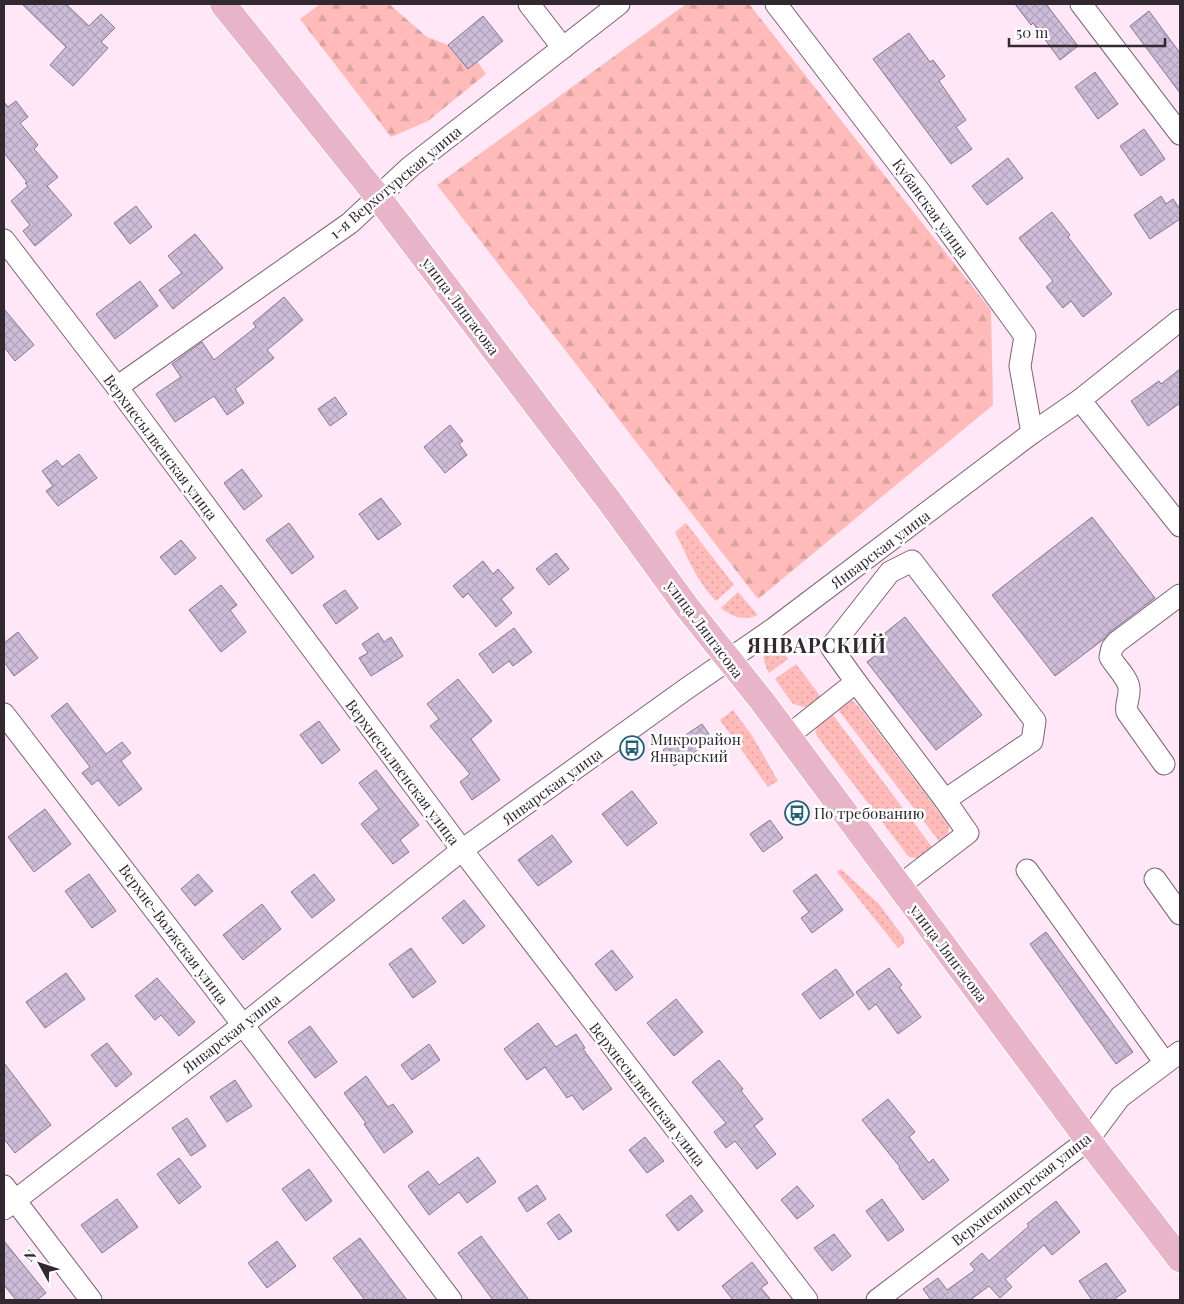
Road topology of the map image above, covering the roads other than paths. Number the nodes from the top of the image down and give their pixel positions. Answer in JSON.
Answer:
{"nodes":[{"id":1,"x":223,"y":4,"type":"edge"},
{"id":2,"x":529,"y":4,"type":"edge"},
{"id":3,"x":619,"y":4,"type":"edge"},
{"id":4,"x":776,"y":4,"type":"edge"},
{"id":5,"x":1081,"y":4,"type":"edge"},
{"id":6,"x":562,"y":48,"type":"junction"},
{"id":7,"x":1180,"y":134,"type":"edge"},
{"id":8,"x":378,"y":197,"type":"junction"},
{"id":9,"x":4,"y":240,"type":"edge"},
{"id":10,"x":1180,"y":320,"type":"edge"},
{"id":11,"x":117,"y":387,"type":"junction"},
{"id":12,"x":1080,"y":400,"type":"junction"},
{"id":13,"x":1032,"y":433,"type":"junction"},
{"id":14,"x":1180,"y":526,"type":"edge"},
{"id":15,"x":896,"y":537,"type":"junction"},
{"id":16,"x":912,"y":561,"type":"junction"},
{"id":17,"x":1180,"y":595,"type":"edge"},
{"id":18,"x":728,"y":660,"type":"junction"},
{"id":19,"x":856,"y":682,"type":"junction"},
{"id":20,"x":4,"y":714,"type":"edge"},
{"id":21,"x":788,"y":736,"type":"junction"},
{"id":22,"x":1164,"y":764,"type":"dead end"},
{"id":23,"x":945,"y":800,"type":"junction"},
{"id":24,"x":462,"y":850,"type":"junction"},
{"id":25,"x":1027,"y":870,"type":"dead end"},
{"id":26,"x":1155,"y":879,"type":"dead end"},
{"id":27,"x":899,"y":886,"type":"junction"},
{"id":28,"x":1180,"y":914,"type":"edge"},
{"id":29,"x":243,"y":1024,"type":"junction"},
{"id":30,"x":1173,"y":1057,"type":"edge"},
{"id":31,"x":1088,"y":1140,"type":"junction"},
{"id":32,"x":7,"y":1198,"type":"edge"},
{"id":33,"x":1180,"y":1260,"type":"edge"},
{"id":34,"x":92,"y":1300,"type":"edge"},
{"id":35,"x":451,"y":1300,"type":"edge"},
{"id":36,"x":807,"y":1300,"type":"edge"},
{"id":37,"x":877,"y":1300,"type":"edge"}],
"edges":[{"from":1,"to":8,"type":"main road","name":"улица Лянгасова"},
{"from":2,"to":6,"type":"street"},
{"from":3,"to":6,"type":"street","name":"1-я Верхотурская улица"},
{"from":4,"to":13,"type":"street","name":"Кубанская улица"},
{"from":5,"to":7,"type":"street"},
{"from":6,"to":8,"type":"street","name":"1-я Верхотурская улица"},
{"from":8,"to":11,"type":"street","name":"1-я Верхотурская улица"},
{"from":8,"to":18,"type":"main road","name":"улица Лянгасова"},
{"from":9,"to":11,"type":"street","name":"Верхнесылвенская улица"},
{"from":10,"to":12,"type":"street","name":"Январская улица"},
{"from":11,"to":24,"type":"street","name":"Верхнесылвенская улица"},
{"from":12,"to":13,"type":"street","name":"Январская улица"},
{"from":12,"to":14,"type":"street"},
{"from":13,"to":15,"type":"street","name":"Январская улица"},
{"from":15,"to":16,"type":"street"},
{"from":15,"to":18,"type":"street","name":"Январская улица"},
{"from":16,"to":19,"type":"street"},
{"from":16,"to":23,"type":"street"},
{"from":17,"to":22,"type":"street"},
{"from":18,"to":21,"type":"main road","name":"улица Лянгасова"},
{"from":18,"to":24,"type":"street","name":"Январская улица"},
{"from":19,"to":21,"type":"street"},
{"from":19,"to":23,"type":"street"},
{"from":20,"to":29,"type":"street","name":"Верхне-Волжская улица"},
{"from":21,"to":27,"type":"main road","name":"улица Лянгасова"},
{"from":23,"to":27,"type":"street"},
{"from":24,"to":29,"type":"street","name":"Январская улица"},
{"from":24,"to":36,"type":"street","name":"Верхнесылвенская улица"},
{"from":25,"to":30,"type":"street"},
{"from":26,"to":28,"type":"street"},
{"from":27,"to":31,"type":"main road","name":"улица Лянгасова"},
{"from":29,"to":32,"type":"street","name":"Январская улица"},
{"from":29,"to":35,"type":"street","name":"Верхне-Волжская улица"},
{"from":30,"to":31,"type":"street","name":"Верхневишерская улица"},
{"from":31,"to":33,"type":"main road","name":"улица Лянгасова"},
{"from":31,"to":37,"type":"street","name":"Верхневишерская улица"},
{"from":32,"to":34,"type":"street"}]}
